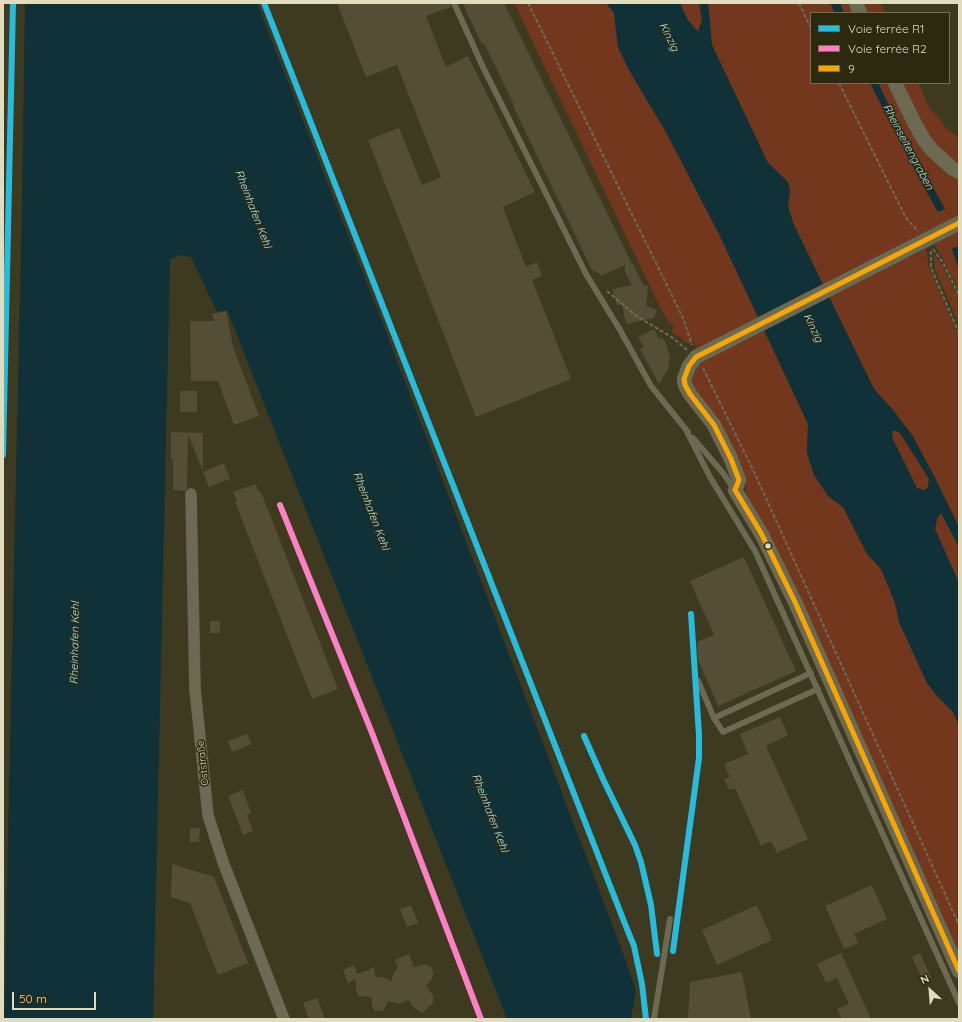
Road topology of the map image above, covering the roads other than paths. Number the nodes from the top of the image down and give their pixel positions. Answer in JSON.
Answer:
{"nodes":[{"id":1,"x":454,"y":3,"type":"edge"},
{"id":2,"x":895,"y":84,"type":"edge"},
{"id":3,"x":959,"y":172,"type":"edge"},
{"id":4,"x":959,"y":223,"type":"edge"},
{"id":5,"x":686,"y":430,"type":"junction"},
{"id":6,"x":735,"y":490,"type":"junction"},
{"id":7,"x":191,"y":494,"type":"dead end"},
{"id":8,"x":811,"y":673,"type":"junction"},
{"id":9,"x":698,"y":681,"type":"dead end"},
{"id":10,"x":818,"y":689,"type":"junction"},
{"id":11,"x":714,"y":718,"type":"junction"},
{"id":12,"x":670,"y":919,"type":"dead end"},
{"id":13,"x":959,"y":971,"type":"edge"},
{"id":14,"x":959,"y":1003,"type":"edge"},
{"id":15,"x":284,"y":1019,"type":"edge"},
{"id":16,"x":654,"y":1019,"type":"edge"}],
"edges":[{"from":1,"to":5,"type":"lane"},
{"from":2,"to":3,"type":"street"},
{"from":4,"to":6,"type":"street"},
{"from":5,"to":6,"type":"lane"},
{"from":5,"to":8,"type":"lane"},
{"from":6,"to":13,"type":"street"},
{"from":7,"to":15,"type":"street","name":"Oststraße"},
{"from":8,"to":10,"type":"lane"},
{"from":8,"to":11,"type":"lane"},
{"from":9,"to":11,"type":"lane"},
{"from":10,"to":11,"type":"lane"},
{"from":10,"to":14,"type":"lane"},
{"from":12,"to":16,"type":"lane"}]}
